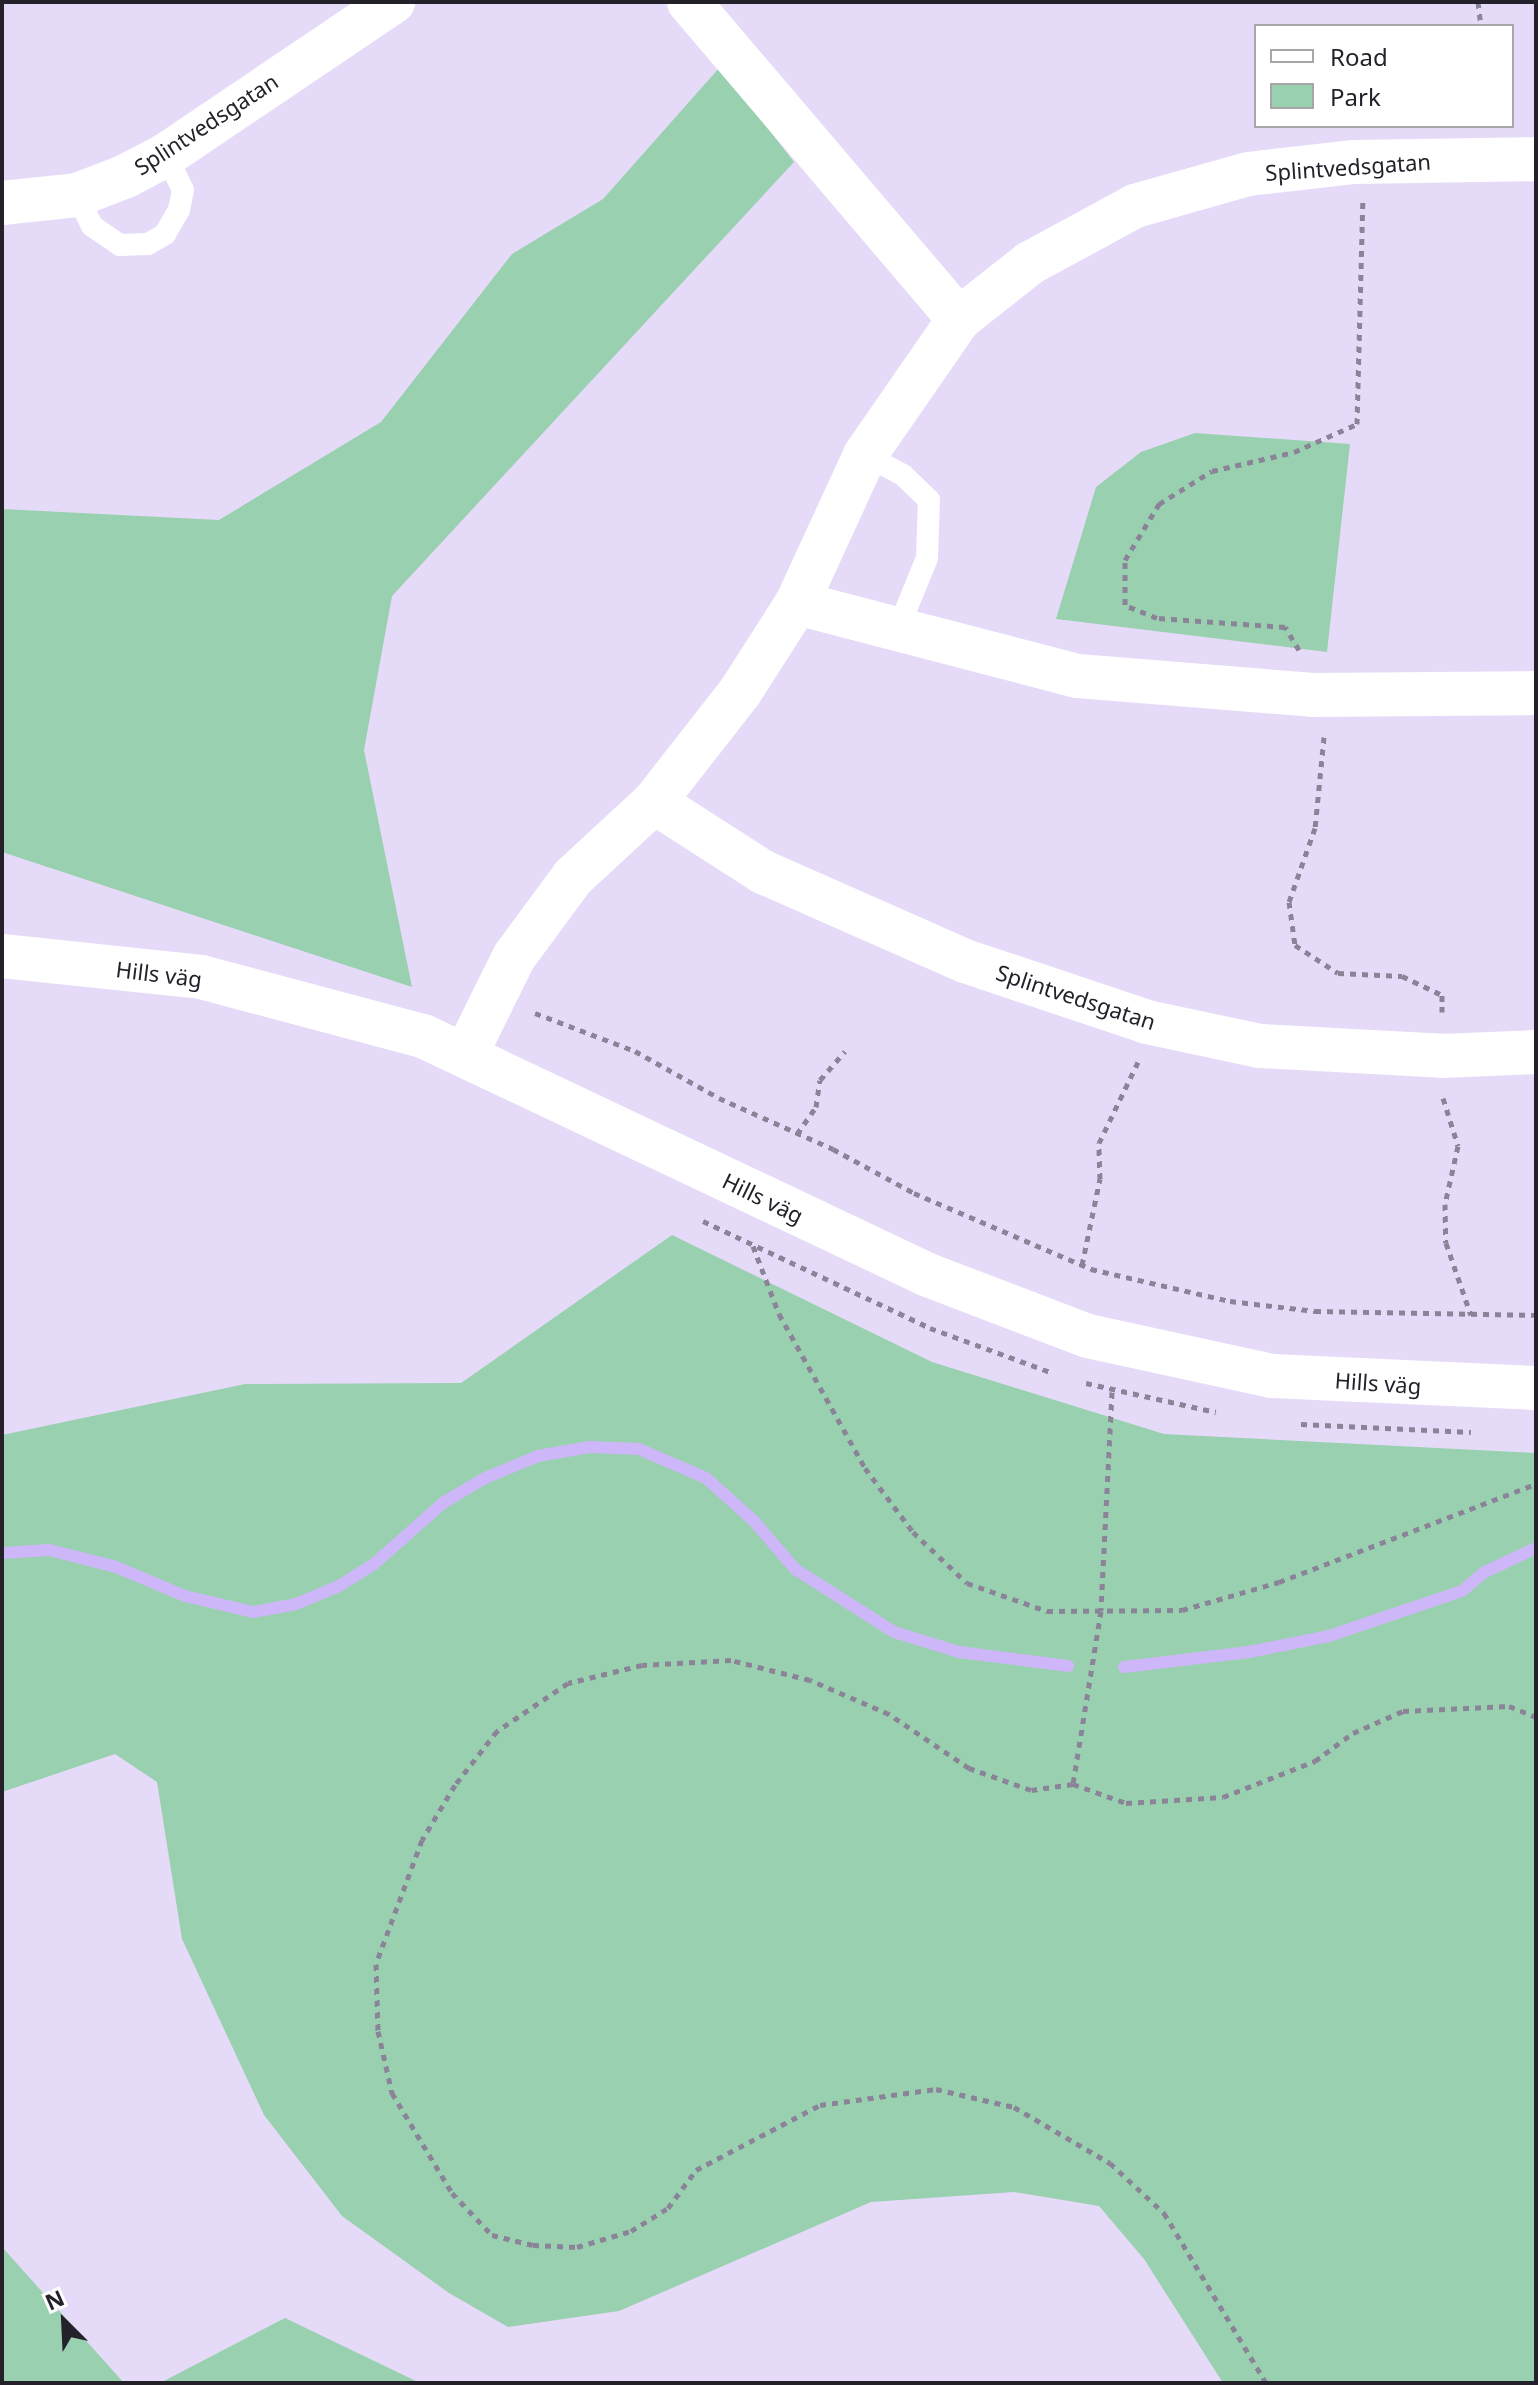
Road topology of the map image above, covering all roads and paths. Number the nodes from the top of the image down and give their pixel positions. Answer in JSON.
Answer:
{"nodes":[{"id":1,"x":393,"y":2,"type":"edge"},
{"id":2,"x":689,"y":2,"type":"edge"},
{"id":3,"x":1478,"y":2,"type":"edge"},
{"id":4,"x":1481,"y":24,"type":"edge"},
{"id":5,"x":166,"y":155,"type":"junction"},
{"id":6,"x":1536,"y":159,"type":"edge"},
{"id":7,"x":77,"y":195,"type":"junction"},
{"id":8,"x":2,"y":203,"type":"edge"},
{"id":9,"x":959,"y":319,"type":"junction"},
{"id":10,"x":865,"y":455,"type":"junction"},
{"id":11,"x":797,"y":603,"type":"junction"},
{"id":12,"x":898,"y":629,"type":"junction"},
{"id":13,"x":1536,"y":693,"type":"edge"},
{"id":14,"x":654,"y":802,"type":"junction"},
{"id":15,"x":2,"y":956,"type":"edge"},
{"id":16,"x":532,"y":1012,"type":"dead end"},
{"id":17,"x":1147,"y":1022,"type":"junction"},
{"id":18,"x":845,"y":1051,"type":"dead end"},
{"id":19,"x":1536,"y":1052,"type":"edge"},
{"id":20,"x":466,"y":1054,"type":"junction"},
{"id":21,"x":797,"y":1134,"type":"junction"},
{"id":22,"x":752,"y":1245,"type":"dead end"},
{"id":23,"x":1082,"y":1265,"type":"junction"},
{"id":24,"x":1536,"y":1315,"type":"edge"},
{"id":25,"x":1536,"y":1388,"type":"edge"},
{"id":26,"x":1112,"y":1392,"type":"dead end"},
{"id":27,"x":1536,"y":1484,"type":"edge"},
{"id":28,"x":1101,"y":1611,"type":"junction"},
{"id":29,"x":1536,"y":1717,"type":"edge"},
{"id":30,"x":1073,"y":1784,"type":"junction"},
{"id":31,"x":1266,"y":2383,"type":"edge"}],
"edges":[{"from":1,"to":5,"type":"street","name":"Splintvedsgatan"},
{"from":2,"to":9,"type":"street"},
{"from":3,"to":4,"type":"path"},
{"from":5,"to":7,"type":"street","name":"Splintvedsgatan"},
{"from":5,"to":7,"type":"lane"},
{"from":6,"to":9,"type":"street","name":"Splintvedsgatan"},
{"from":7,"to":8,"type":"street","name":"Splintvedsgatan"},
{"from":9,"to":10,"type":"street","name":"Splintvedsgatan"},
{"from":10,"to":11,"type":"street","name":"Splintvedsgatan"},
{"from":10,"to":12,"type":"lane"},
{"from":11,"to":12,"type":"street"},
{"from":11,"to":14,"type":"street","name":"Splintvedsgatan"},
{"from":12,"to":13,"type":"street"},
{"from":14,"to":17,"type":"street","name":"Splintvedsgatan"},
{"from":14,"to":20,"type":"street","name":"Splintvedsgatan"},
{"from":15,"to":20,"type":"street","name":"Hills väg"},
{"from":16,"to":21,"type":"path"},
{"from":17,"to":19,"type":"street","name":"Splintvedsgatan"},
{"from":17,"to":23,"type":"path"},
{"from":18,"to":21,"type":"path"},
{"from":20,"to":25,"type":"street","name":"Hills väg"},
{"from":21,"to":23,"type":"path"},
{"from":22,"to":28,"type":"path"},
{"from":23,"to":24,"type":"path"},
{"from":26,"to":28,"type":"path"},
{"from":27,"to":28,"type":"path"},
{"from":28,"to":30,"type":"path"},
{"from":29,"to":30,"type":"path"},
{"from":30,"to":31,"type":"path"}]}
